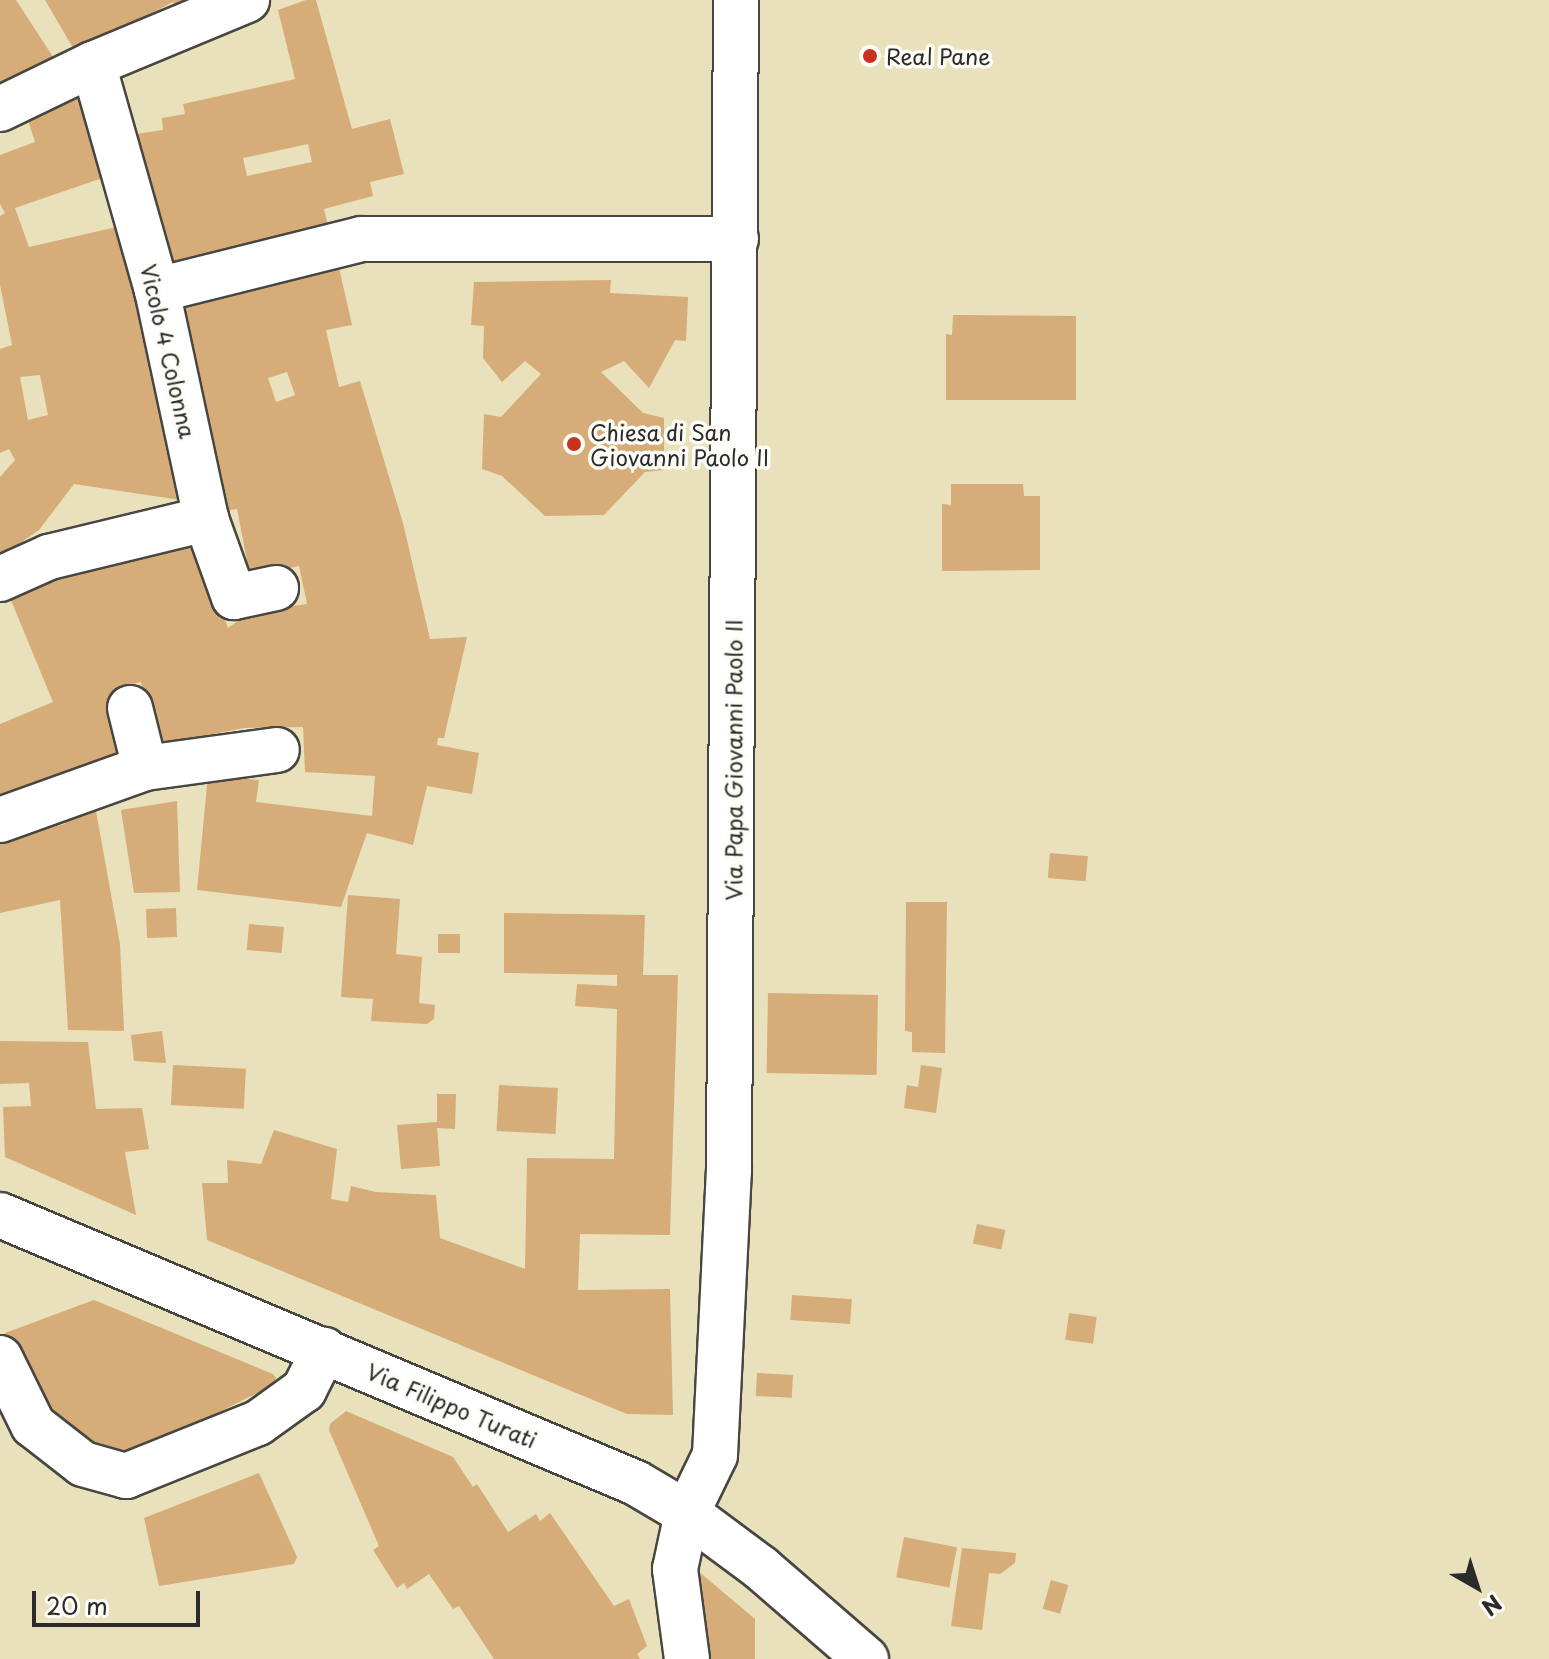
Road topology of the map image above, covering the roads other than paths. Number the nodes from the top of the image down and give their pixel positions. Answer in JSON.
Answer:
{"nodes":[{"id":1,"x":247,"y":0,"type":"edge"},
{"id":2,"x":736,"y":0,"type":"edge"},
{"id":3,"x":93,"y":64,"type":"junction"},
{"id":4,"x":0,"y":109,"type":"edge"},
{"id":5,"x":736,"y":239,"type":"junction"},
{"id":6,"x":157,"y":290,"type":"junction"},
{"id":7,"x":206,"y":519,"type":"junction"},
{"id":8,"x":0,"y":579,"type":"edge"},
{"id":9,"x":276,"y":588,"type":"dead end"},
{"id":10,"x":130,"y":708,"type":"dead end"},
{"id":11,"x":277,"y":750,"type":"dead end"},
{"id":12,"x":145,"y":768,"type":"junction"},
{"id":13,"x":0,"y":820,"type":"edge"},
{"id":14,"x":0,"y":1215,"type":"edge"},
{"id":15,"x":324,"y":1350,"type":"junction"},
{"id":16,"x":0,"y":1358,"type":"edge"},
{"id":17,"x":687,"y":1513,"type":"junction"},
{"id":18,"x":687,"y":1659,"type":"edge"},
{"id":19,"x":866,"y":1659,"type":"edge"}],
"edges":[{"from":1,"to":3,"type":"street"},
{"from":2,"to":5,"type":"street","name":"Via Papa Giovanni Paolo II"},
{"from":3,"to":4,"type":"street"},
{"from":3,"to":6,"type":"street","name":"Vicolo 4 Colonna"},
{"from":5,"to":6,"type":"street"},
{"from":5,"to":17,"type":"street","name":"Via Papa Giovanni Paolo II"},
{"from":6,"to":7,"type":"street","name":"Vicolo 4 Colonna"},
{"from":7,"to":8,"type":"street"},
{"from":7,"to":9,"type":"street","name":"Vicolo 4 Colonna"},
{"from":10,"to":12,"type":"street"},
{"from":11,"to":12,"type":"street"},
{"from":12,"to":13,"type":"street"},
{"from":14,"to":15,"type":"street","name":"Via Filippo Turati"},
{"from":15,"to":16,"type":"street"},
{"from":15,"to":17,"type":"street","name":"Via Filippo Turati"},
{"from":17,"to":18,"type":"street","name":"Via Papa Giovanni Paolo II"},
{"from":17,"to":19,"type":"street","name":"Via Filippo Turati"}]}
